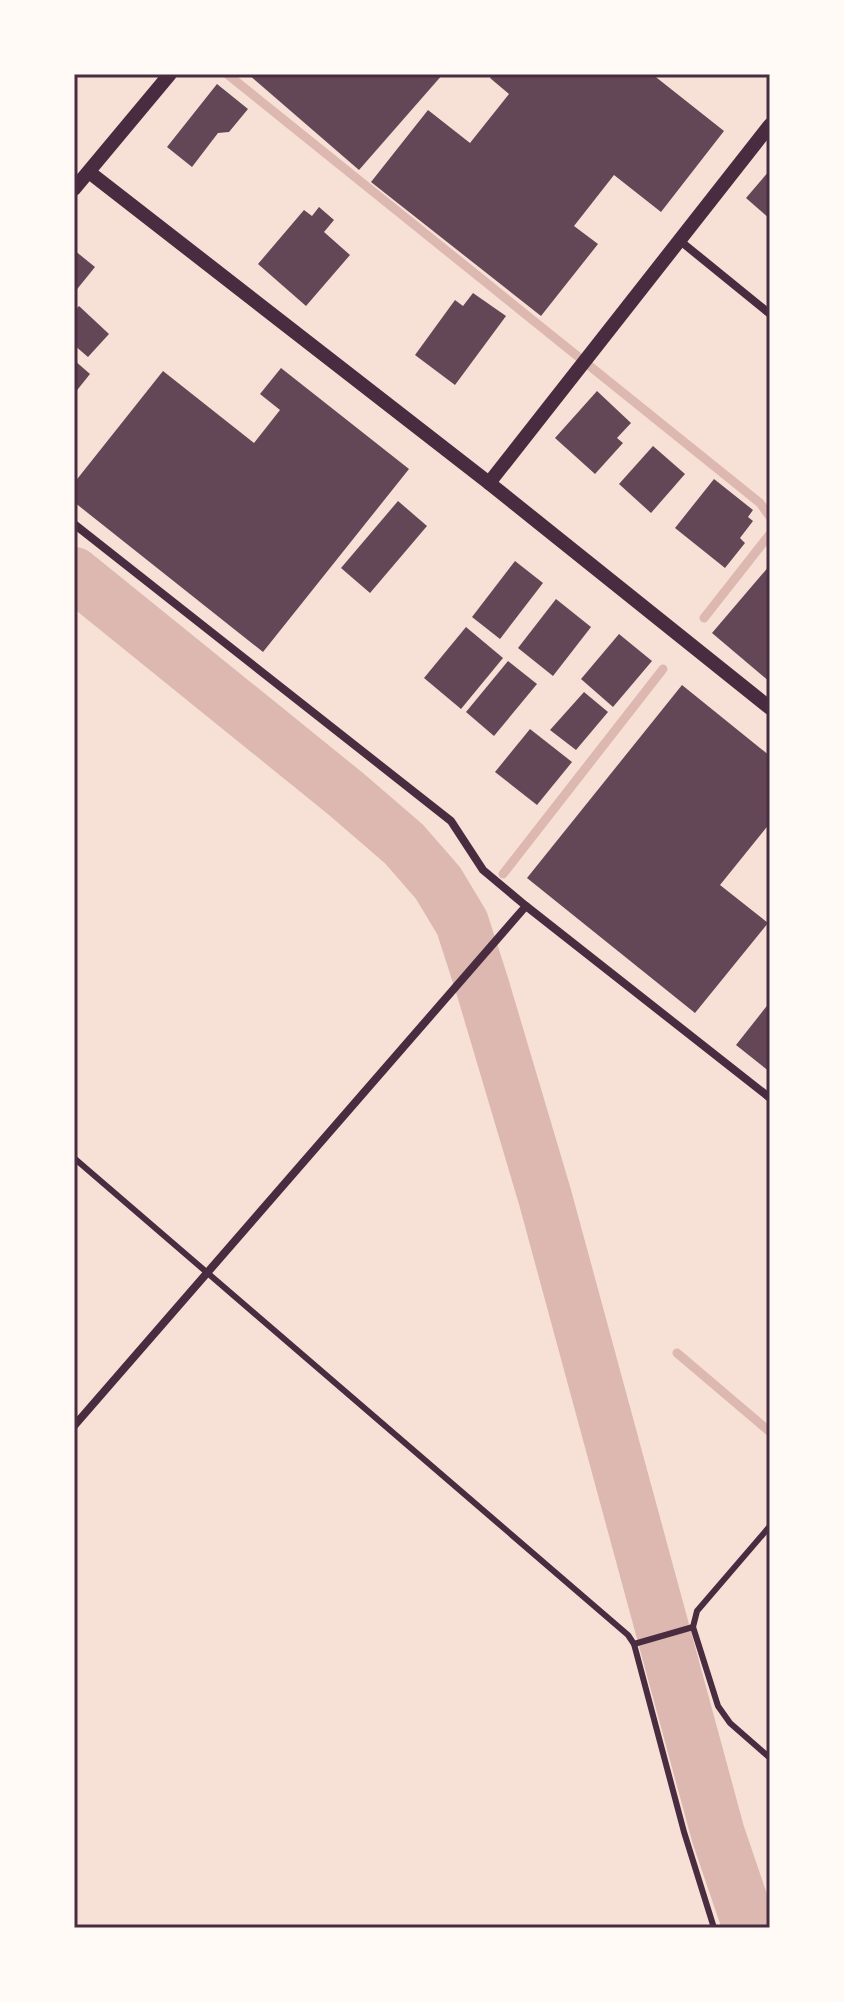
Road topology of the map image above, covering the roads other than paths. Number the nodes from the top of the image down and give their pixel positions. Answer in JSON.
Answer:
{"nodes":[{"id":1,"x":170,"y":74,"type":"edge"},
{"id":2,"x":770,"y":125,"type":"edge"},
{"id":3,"x":89,"y":172,"type":"junction"},
{"id":4,"x":74,"y":189,"type":"edge"},
{"id":5,"x":678,"y":240,"type":"junction"},
{"id":6,"x":770,"y":314,"type":"edge"},
{"id":7,"x":489,"y":483,"type":"junction"},
{"id":8,"x":74,"y":524,"type":"edge"},
{"id":9,"x":770,"y":708,"type":"edge"},
{"id":10,"x":526,"y":906,"type":"junction"},
{"id":11,"x":770,"y":1098,"type":"edge"},
{"id":12,"x":74,"y":1158,"type":"edge"},
{"id":13,"x":206,"y":1272,"type":"junction"},
{"id":14,"x":74,"y":1426,"type":"edge"},
{"id":15,"x":770,"y":1526,"type":"edge"},
{"id":16,"x":693,"y":1627,"type":"junction"},
{"id":17,"x":634,"y":1644,"type":"junction"},
{"id":18,"x":770,"y":1758,"type":"edge"},
{"id":19,"x":714,"y":1928,"type":"edge"}],
"edges":[{"from":1,"to":3,"type":"street"},
{"from":2,"to":5,"type":"street"},
{"from":3,"to":4,"type":"street"},
{"from":3,"to":7,"type":"street"},
{"from":5,"to":6,"type":"street"},
{"from":5,"to":7,"type":"street"},
{"from":7,"to":9,"type":"street"},
{"from":8,"to":10,"type":"street"},
{"from":10,"to":11,"type":"street"},
{"from":10,"to":13,"type":"street"},
{"from":12,"to":13,"type":"lane"},
{"from":13,"to":14,"type":"street"},
{"from":13,"to":17,"type":"lane"},
{"from":15,"to":16,"type":"lane"},
{"from":16,"to":17,"type":"lane"},
{"from":16,"to":18,"type":"lane"},
{"from":17,"to":19,"type":"lane"}]}
